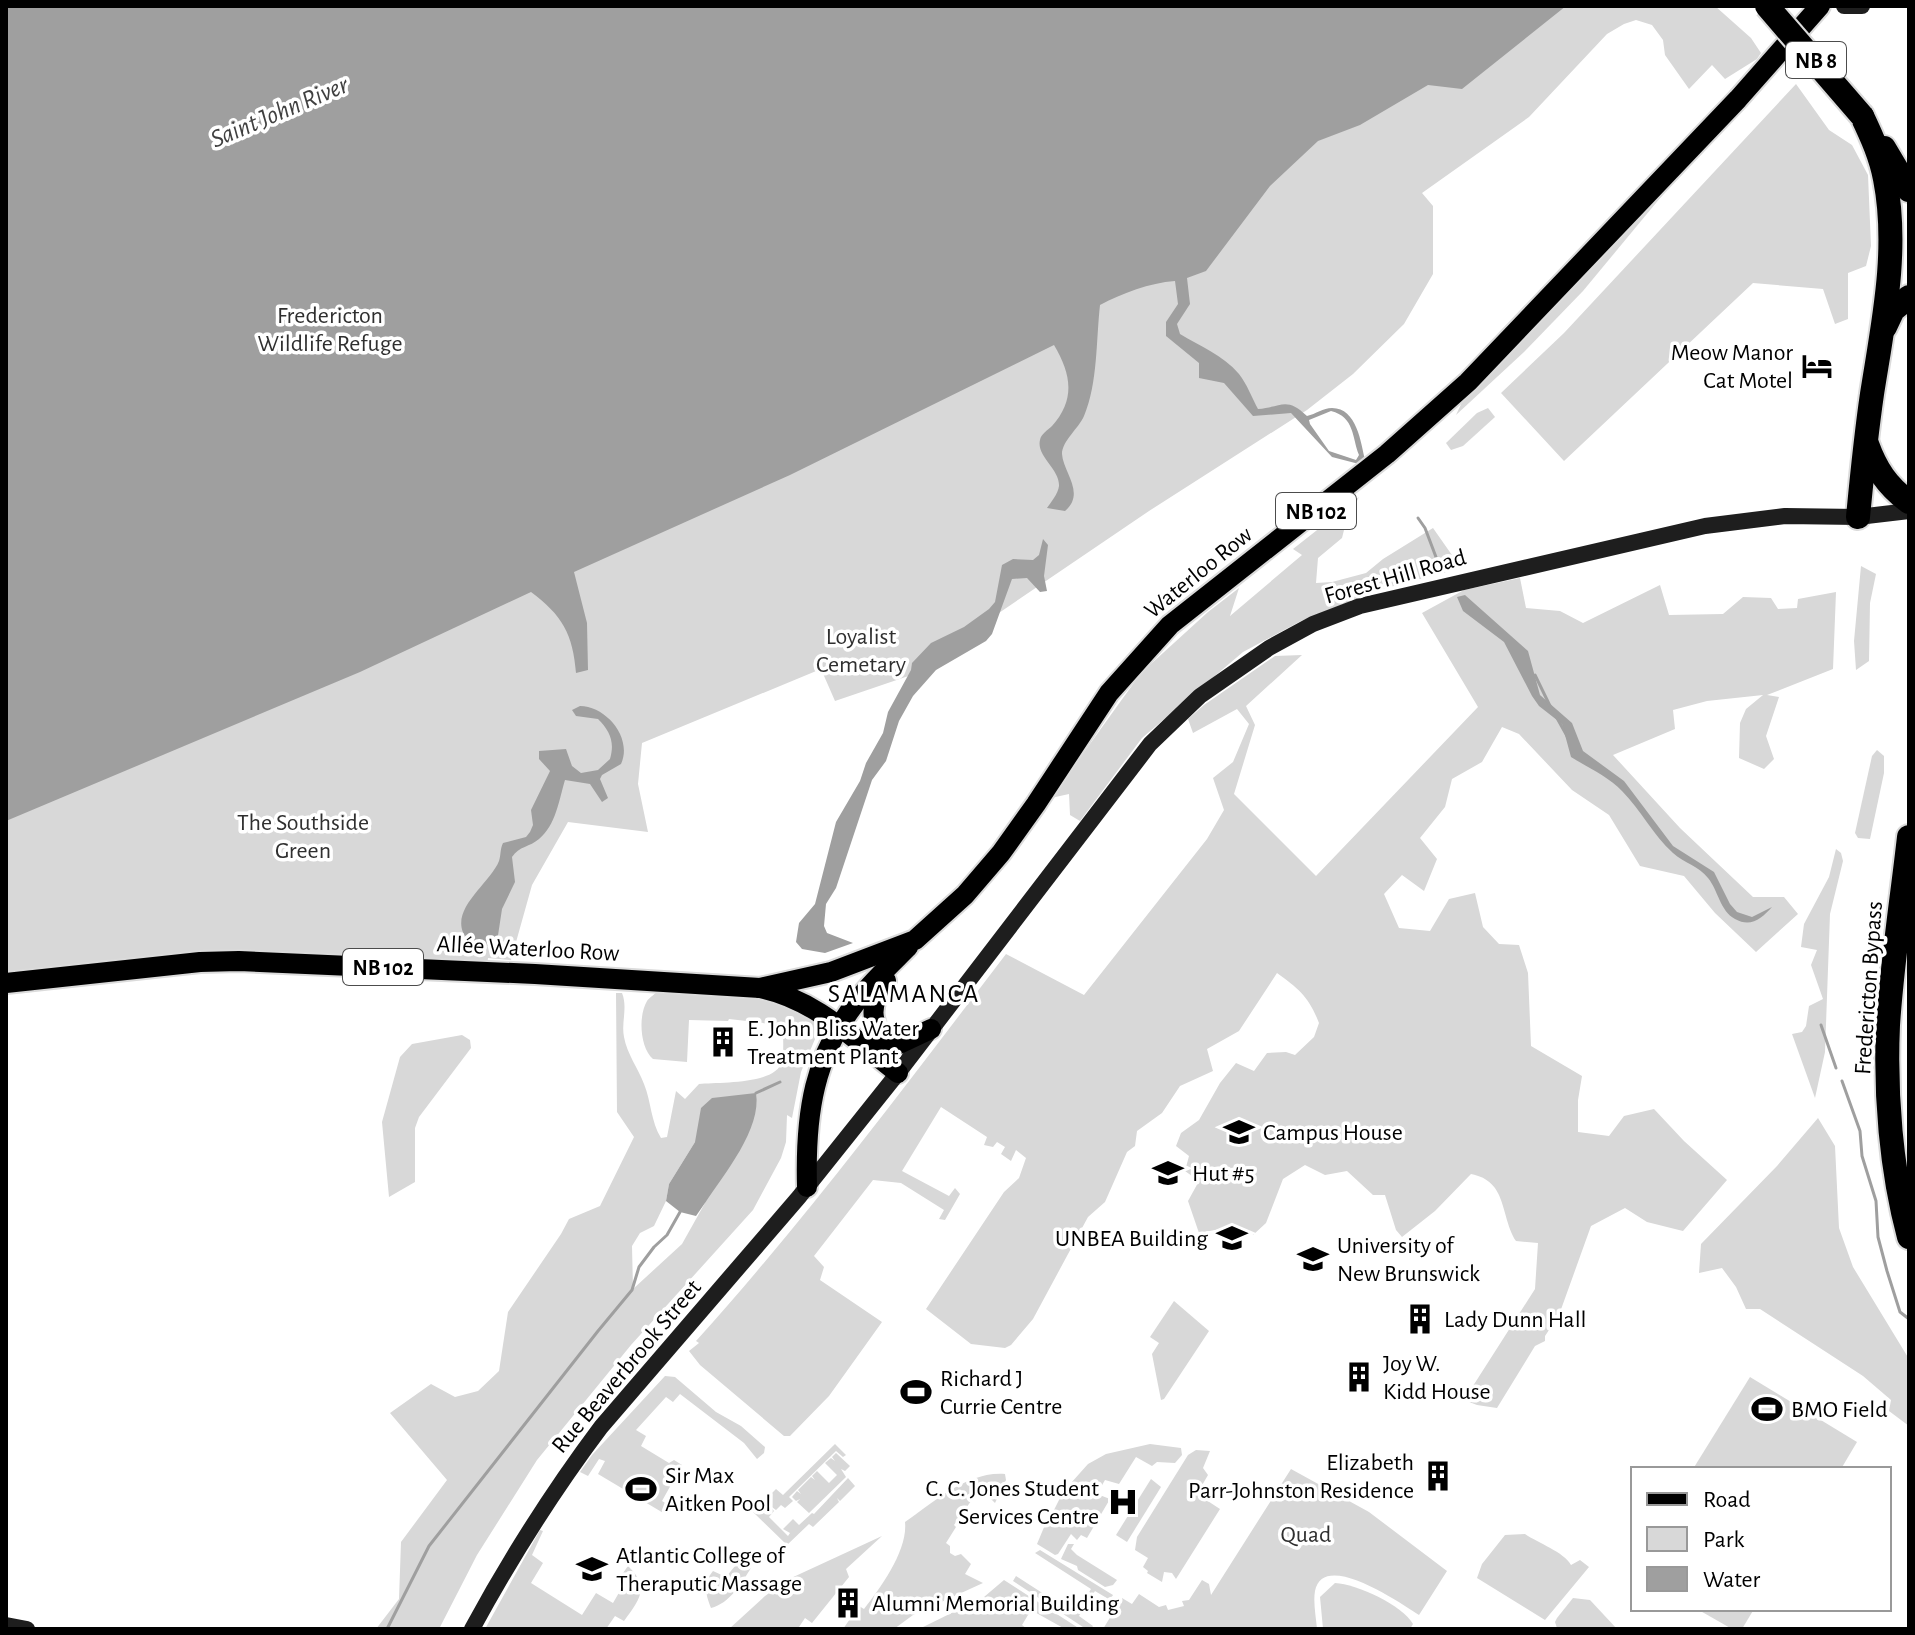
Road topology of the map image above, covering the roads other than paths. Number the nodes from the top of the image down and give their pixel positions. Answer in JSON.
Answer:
{"nodes":[{"id":1,"x":1767,"y":6,"type":"edge"},
{"id":2,"x":1820,"y":6,"type":"edge"},
{"id":3,"x":1844,"y":6,"type":"edge"},
{"id":4,"x":1862,"y":6,"type":"edge"},
{"id":5,"x":1862,"y":116,"type":"junction"},
{"id":6,"x":1909,"y":190,"type":"edge"},
{"id":7,"x":1909,"y":297,"type":"edge"},
{"id":8,"x":1881,"y":336,"type":"junction"},
{"id":9,"x":1865,"y":439,"type":"junction"},
{"id":10,"x":1909,"y":502,"type":"edge"},
{"id":11,"x":1909,"y":511,"type":"edge"},
{"id":12,"x":1858,"y":517,"type":"junction"},
{"id":13,"x":1909,"y":837,"type":"edge"},
{"id":14,"x":915,"y":940,"type":"junction"},
{"id":15,"x":6,"y":983,"type":"edge"},
{"id":16,"x":760,"y":988,"type":"junction"},
{"id":17,"x":840,"y":1027,"type":"junction"},
{"id":18,"x":931,"y":1029,"type":"junction"},
{"id":19,"x":888,"y":1045,"type":"junction"},
{"id":20,"x":898,"y":1073,"type":"junction"},
{"id":21,"x":807,"y":1187,"type":"junction"},
{"id":22,"x":1909,"y":1237,"type":"edge"},
{"id":23,"x":6,"y":1625,"type":"edge"},
{"id":24,"x":27,"y":1629,"type":"edge"},
{"id":25,"x":472,"y":1629,"type":"edge"}],
"edges":[{"from":1,"to":5,"type":"highway","number":"NB 8","bridge":true},
{"from":2,"to":14,"type":"main road","name":"Waterloo Row","number":"NB 102"},
{"from":3,"to":4,"type":"street"},
{"from":5,"to":6,"type":"highway","number":"NB 8"},
{"from":5,"to":8,"type":"highway"},
{"from":7,"to":8,"type":"highway"},
{"from":8,"to":9,"type":"highway"},
{"from":9,"to":10,"type":"highway"},
{"from":9,"to":12,"type":"highway"},
{"from":11,"to":12,"type":"street","name":"Forest Hill Road"},
{"from":12,"to":18,"type":"street","name":"Forest Hill Road"},
{"from":13,"to":22,"type":"highway","name":"Fredericton Bypass"},
{"from":14,"to":16,"type":"main road","name":"Waterloo Row","number":"NB 102"},
{"from":14,"to":17,"type":"main road"},
{"from":14,"to":19,"type":"main road"},
{"from":15,"to":16,"type":"main road","name":"Allée Waterloo Row","number":"NB 102"},
{"from":16,"to":17,"type":"main road"},
{"from":17,"to":19,"type":"main road"},
{"from":17,"to":20,"type":"main road"},
{"from":17,"to":21,"type":"main road"},
{"from":18,"to":19,"type":"main road"},
{"from":18,"to":20,"type":"street","name":"Forest Hill Road"},
{"from":20,"to":21,"type":"street","name":"Rue Beaverbrook Street"},
{"from":21,"to":25,"type":"street","name":"Rue Beaverbrook Street"},
{"from":23,"to":24,"type":"street"}]}
